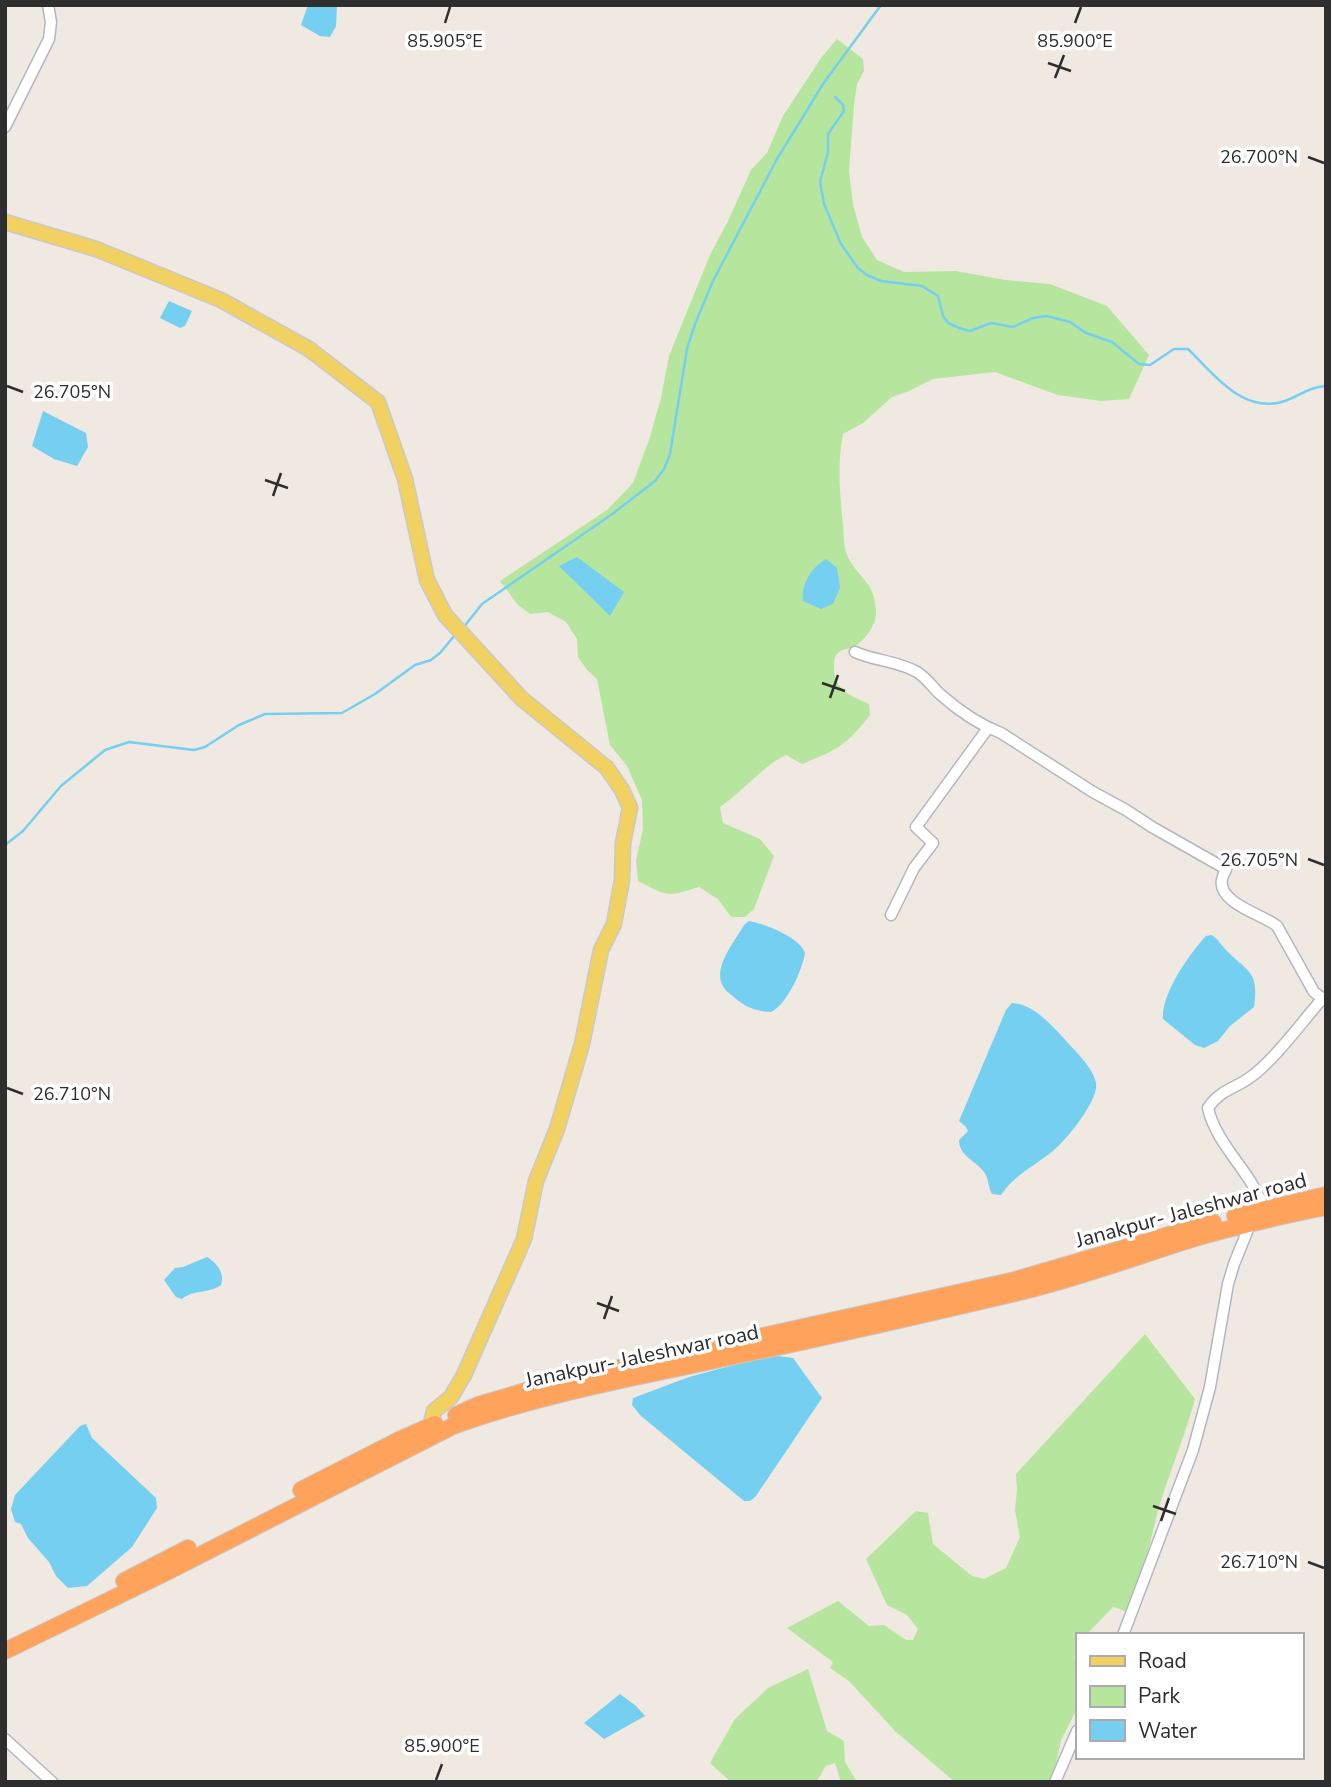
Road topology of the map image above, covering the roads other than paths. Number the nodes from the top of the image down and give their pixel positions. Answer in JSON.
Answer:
{"nodes":[{"id":1,"x":48,"y":5,"type":"edge"},
{"id":2,"x":5,"y":127,"type":"edge"},
{"id":3,"x":5,"y":222,"type":"edge"},
{"id":4,"x":855,"y":652,"type":"dead end"},
{"id":5,"x":988,"y":728,"type":"junction"},
{"id":6,"x":891,"y":915,"type":"dead end"},
{"id":7,"x":1324,"y":1000,"type":"edge"},
{"id":8,"x":1326,"y":1195,"type":"edge"},
{"id":9,"x":1326,"y":1207,"type":"edge"},
{"id":10,"x":1264,"y":1209,"type":"junction"},
{"id":11,"x":1251,"y":1222,"type":"junction"},
{"id":12,"x":431,"y":1432,"type":"junction"},
{"id":13,"x":1124,"y":1633,"type":"edge"},
{"id":14,"x":5,"y":1638,"type":"edge"},
{"id":15,"x":5,"y":1650,"type":"edge"},
{"id":16,"x":1076,"y":1733,"type":"edge"},
{"id":17,"x":5,"y":1739,"type":"edge"},
{"id":18,"x":52,"y":1782,"type":"edge"},
{"id":19,"x":1055,"y":1782,"type":"edge"}],
"edges":[{"from":1,"to":2,"type":"street"},
{"from":3,"to":12,"type":"main road"},
{"from":4,"to":5,"type":"street"},
{"from":5,"to":6,"type":"street"},
{"from":5,"to":7,"type":"street"},
{"from":7,"to":10,"type":"street"},
{"from":8,"to":10,"type":"highway","name":"Janakpur- Jaleshwar road"},
{"from":9,"to":11,"type":"highway","name":"Janakpur- Jaleshwar road"},
{"from":10,"to":12,"type":"highway","name":"Janakpur- Jaleshwar road"},
{"from":11,"to":12,"type":"highway","name":"Janakpur- Jaleshwar road"},
{"from":11,"to":13,"type":"street"},
{"from":12,"to":14,"type":"highway","name":"Janakpur- Jaleshwar road"},
{"from":12,"to":15,"type":"highway","name":"Janakpur- Jaleshwar road"},
{"from":16,"to":19,"type":"street"},
{"from":17,"to":18,"type":"street"}]}
